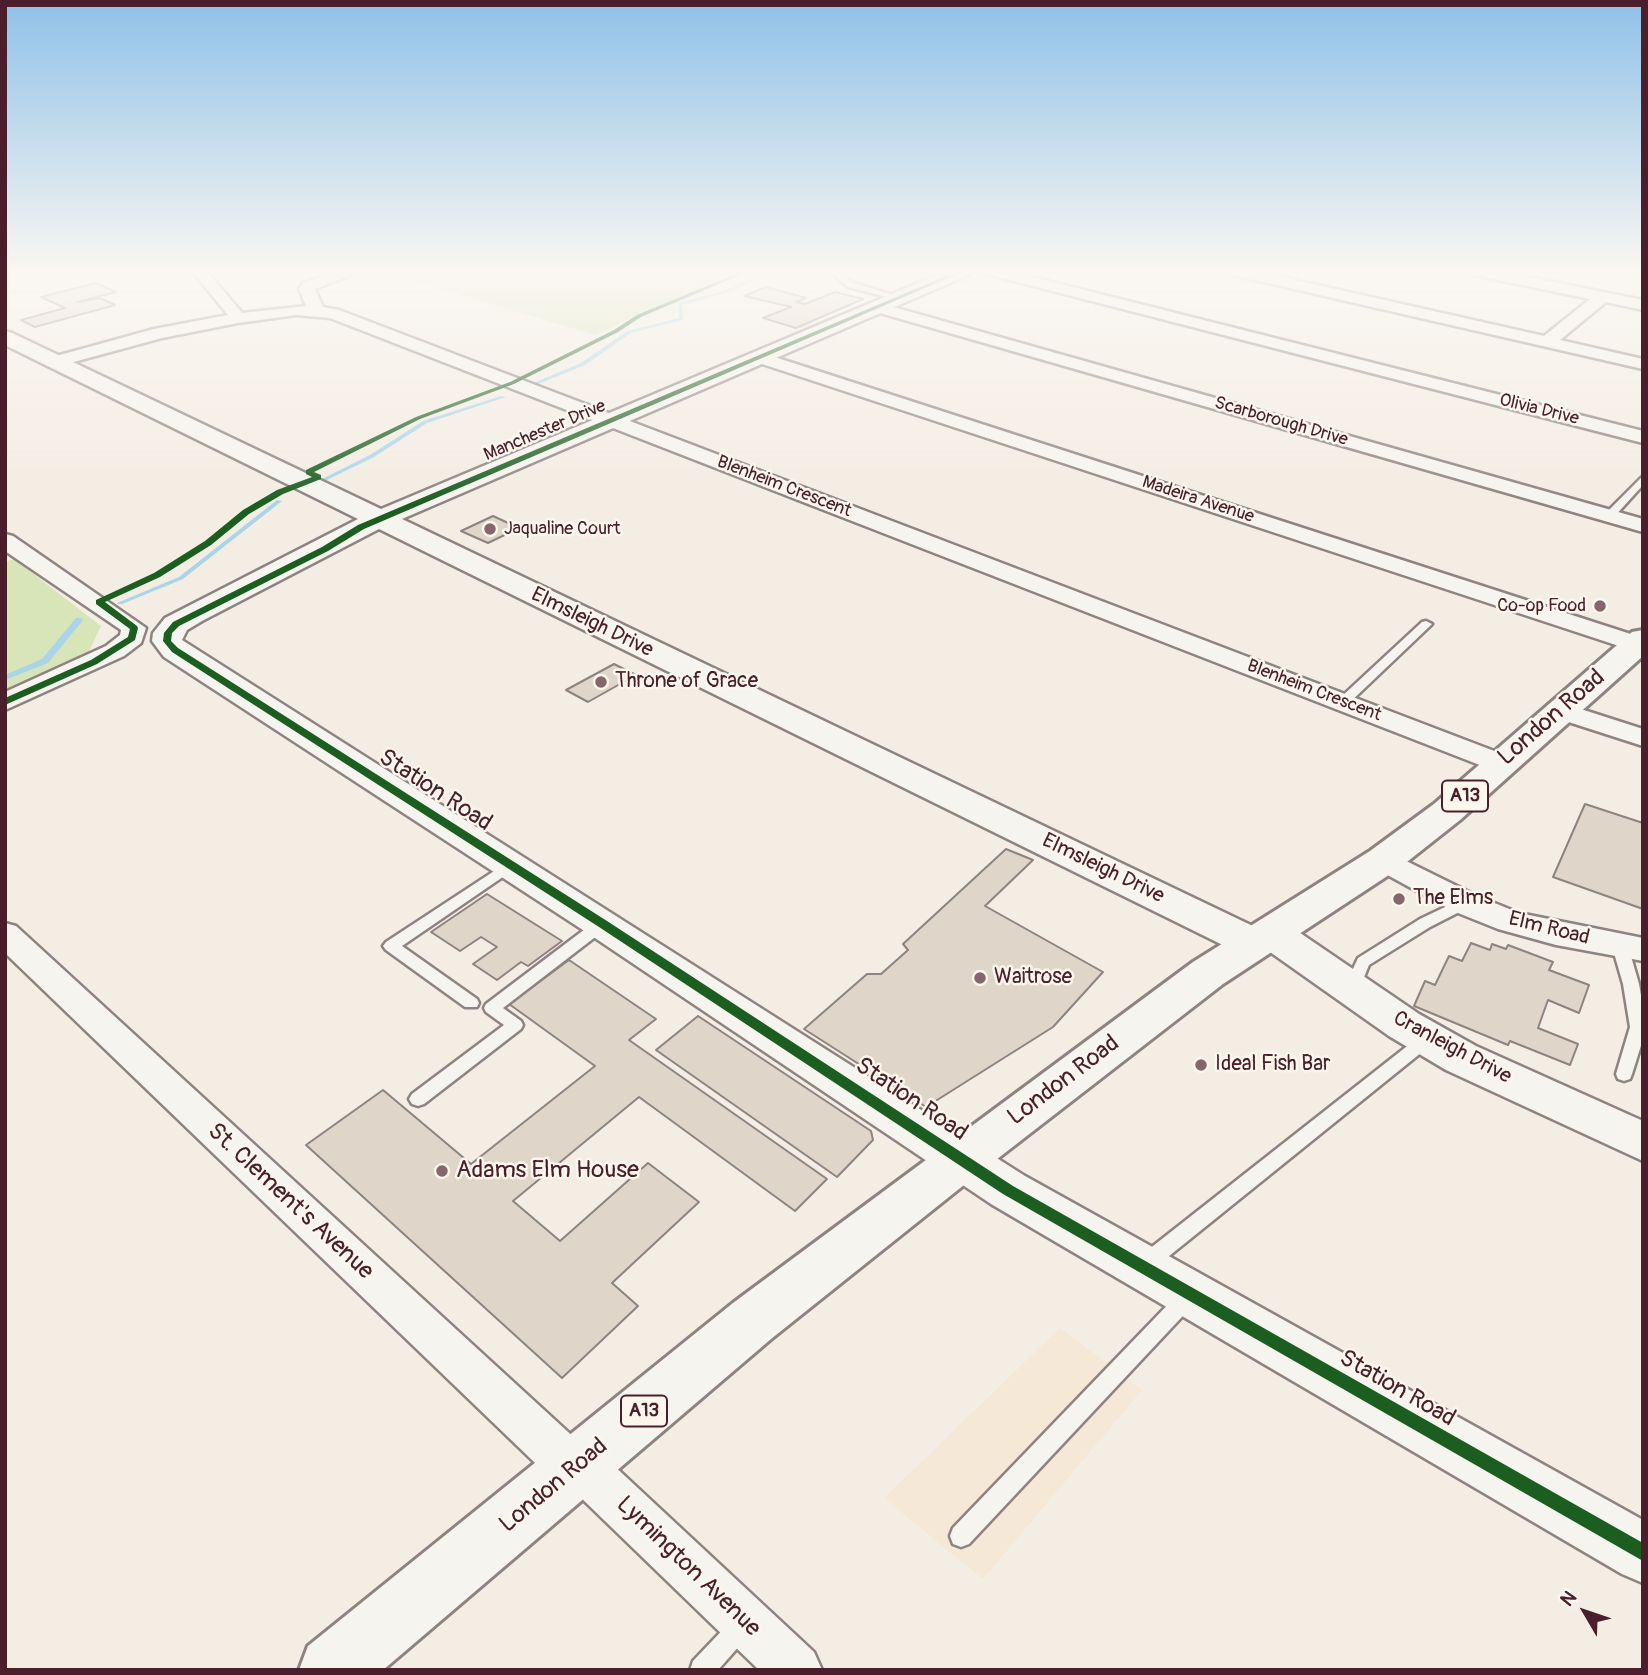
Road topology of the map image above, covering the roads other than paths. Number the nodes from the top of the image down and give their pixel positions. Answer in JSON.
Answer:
{"nodes":[{"id":1,"x":27,"y":348,"type":"edge"},
{"id":2,"x":107,"y":348,"type":"edge"},
{"id":3,"x":424,"y":348,"type":"edge"},
{"id":4,"x":780,"y":348,"type":"edge"},
{"id":5,"x":1042,"y":348,"type":"edge"},
{"id":6,"x":1295,"y":348,"type":"edge"},
{"id":7,"x":1574,"y":348,"type":"edge"},
{"id":8,"x":759,"y":357,"type":"junction"},
{"id":9,"x":55,"y":362,"type":"junction"},
{"id":10,"x":1643,"y":364,"type":"edge"},
{"id":11,"x":613,"y":421,"type":"junction"},
{"id":12,"x":1643,"y":437,"type":"edge"},
{"id":13,"x":1643,"y":479,"type":"edge"},
{"id":14,"x":1609,"y":516,"type":"junction"},
{"id":15,"x":381,"y":520,"type":"junction"},
{"id":16,"x":1643,"y":526,"type":"edge"},
{"id":17,"x":9,"y":547,"type":"edge"},
{"id":18,"x":1426,"y":624,"type":"dead end"},
{"id":19,"x":1640,"y":642,"type":"edge"},
{"id":20,"x":175,"y":650,"type":"joint"},
{"id":21,"x":5,"y":702,"type":"edge"},
{"id":22,"x":1343,"y":702,"type":"junction"},
{"id":23,"x":1559,"y":710,"type":"junction"},
{"id":24,"x":1643,"y":738,"type":"edge"},
{"id":25,"x":1500,"y":764,"type":"junction"},
{"id":26,"x":1384,"y":860,"type":"junction"},
{"id":27,"x":511,"y":865,"type":"junction"},
{"id":28,"x":1464,"y":903,"type":"junction"},
{"id":29,"x":603,"y":924,"type":"junction"},
{"id":30,"x":5,"y":934,"type":"edge"},
{"id":31,"x":1264,"y":939,"type":"junction"},
{"id":32,"x":1632,"y":948,"type":"edge"},
{"id":33,"x":1351,"y":990,"type":"junction"},
{"id":34,"x":471,"y":1003,"type":"dead end"},
{"id":35,"x":1428,"y":1039,"type":"junction"},
{"id":36,"x":1624,"y":1074,"type":"dead end"},
{"id":37,"x":418,"y":1099,"type":"dead end"},
{"id":38,"x":1643,"y":1142,"type":"edge"},
{"id":39,"x":962,"y":1159,"type":"junction"},
{"id":40,"x":1143,"y":1266,"type":"junction"},
{"id":41,"x":1192,"y":1293,"type":"junction"},
{"id":42,"x":577,"y":1467,"type":"junction"},
{"id":43,"x":961,"y":1536,"type":"dead end"},
{"id":44,"x":1643,"y":1553,"type":"edge"},
{"id":45,"x":746,"y":1622,"type":"junction"},
{"id":46,"x":332,"y":1670,"type":"edge"},
{"id":47,"x":702,"y":1670,"type":"edge"},
{"id":48,"x":796,"y":1670,"type":"edge"}],
"edges":[{"from":1,"to":9,"type":"street","name":"Elmsleigh Drive"},
{"from":2,"to":9,"type":"street","name":"Blenheim Crescent"},
{"from":3,"to":11,"type":"street","name":"Blenheim Crescent"},
{"from":4,"to":8,"type":"street","name":"Manchester Drive"},
{"from":5,"to":14,"type":"street","name":"Scarborough Drive"},
{"from":6,"to":12,"type":"street","name":"Olivia Drive"},
{"from":7,"to":10,"type":"street"},
{"from":8,"to":11,"type":"street","name":"Manchester Drive"},
{"from":8,"to":19,"type":"street","name":"Madeira Avenue"},
{"from":9,"to":15,"type":"street","name":"Elmsleigh Drive"},
{"from":11,"to":15,"type":"street","name":"Manchester Drive"},
{"from":11,"to":22,"type":"street","name":"Blenheim Crescent"},
{"from":13,"to":14,"type":"lane"},
{"from":14,"to":16,"type":"street","name":"Scarborough Drive"},
{"from":15,"to":20,"type":"street","name":"Manchester Drive"},
{"from":15,"to":31,"type":"street","name":"Elmsleigh Drive"},
{"from":17,"to":21,"type":"street"},
{"from":18,"to":22,"type":"lane"},
{"from":19,"to":23,"type":"main road","name":"London Road","number":"A13"},
{"from":20,"to":27,"type":"street","name":"Station Road"},
{"from":22,"to":25,"type":"street","name":"Blenheim Crescent"},
{"from":23,"to":24,"type":"street"},
{"from":23,"to":25,"type":"main road","name":"London Road","number":"A13"},
{"from":25,"to":26,"type":"main road","name":"London Road","number":"A13"},
{"from":26,"to":28,"type":"street","name":"Elm Road"},
{"from":26,"to":31,"type":"main road","name":"London Road","number":"A13"},
{"from":27,"to":29,"type":"street","name":"Station Road"},
{"from":27,"to":34,"type":"lane"},
{"from":28,"to":32,"type":"street","name":"Elm Road"},
{"from":28,"to":33,"type":"lane"},
{"from":29,"to":37,"type":"lane"},
{"from":29,"to":39,"type":"street","name":"Station Road"},
{"from":30,"to":42,"type":"street","name":"St. Clement's Avenue"},
{"from":31,"to":33,"type":"street","name":"Cranleigh Drive"},
{"from":31,"to":39,"type":"main road","name":"London Road","number":"A13"},
{"from":32,"to":36,"type":"lane"},
{"from":33,"to":35,"type":"street","name":"Cranleigh Drive"},
{"from":35,"to":38,"type":"street","name":"Cranleigh Drive"},
{"from":35,"to":40,"type":"lane"},
{"from":39,"to":40,"type":"street","name":"Station Road"},
{"from":39,"to":42,"type":"main road","name":"London Road","number":"A13"},
{"from":40,"to":41,"type":"street","name":"Station Road"},
{"from":41,"to":43,"type":"lane"},
{"from":41,"to":44,"type":"street","name":"Station Road"},
{"from":42,"to":45,"type":"street","name":"Lymington Avenue"},
{"from":42,"to":46,"type":"main road","name":"London Road","number":"A13"},
{"from":45,"to":47,"type":"lane"},
{"from":45,"to":48,"type":"street","name":"Lymington Avenue"}]}
